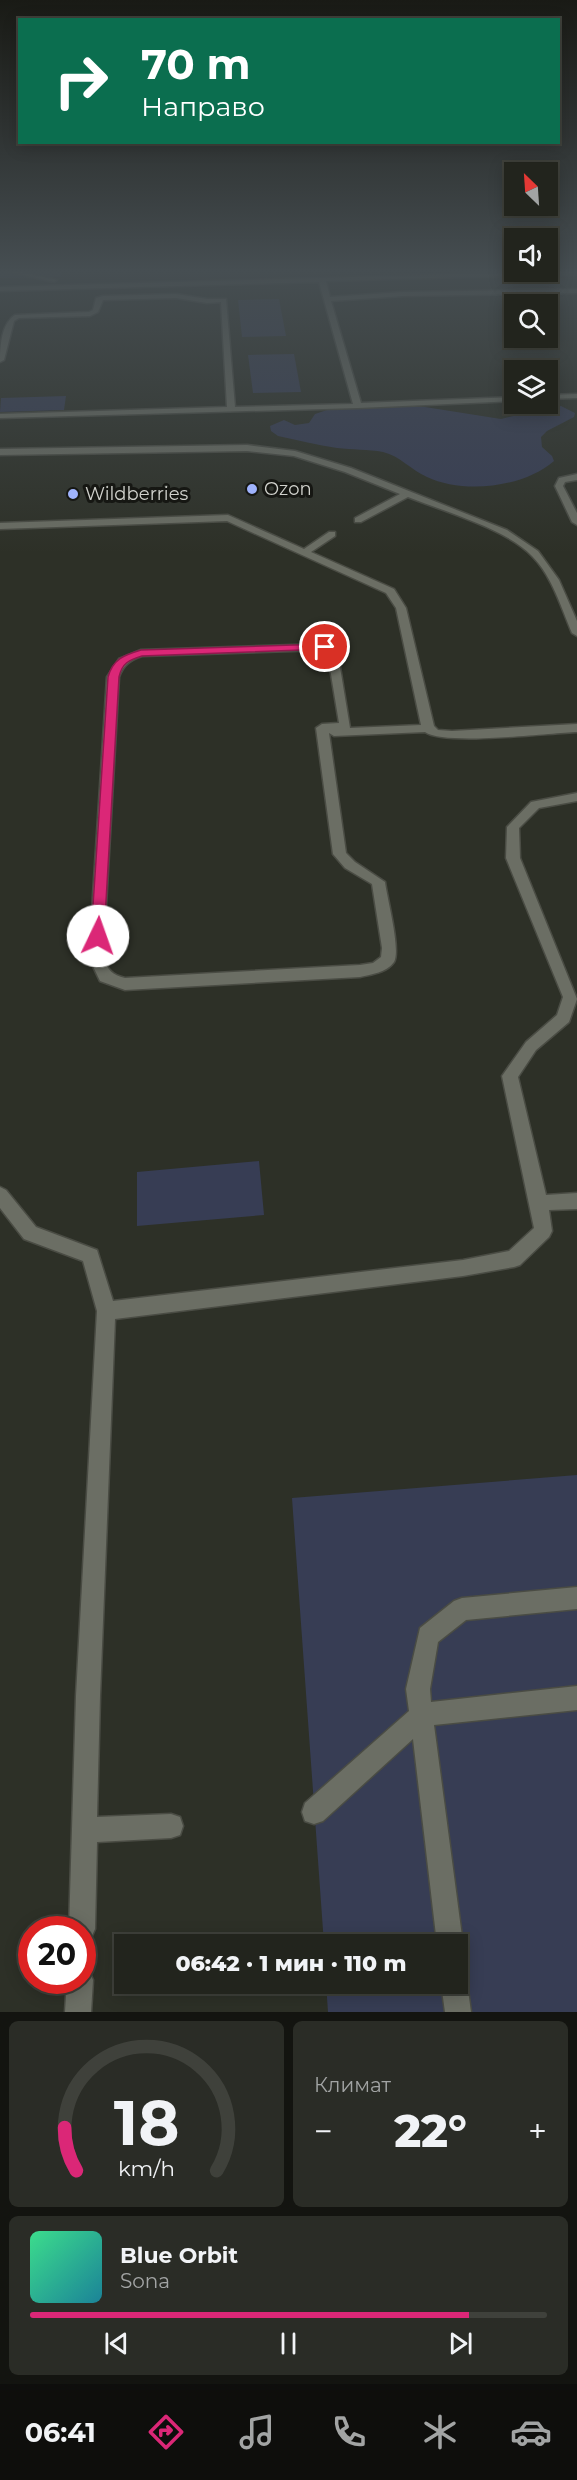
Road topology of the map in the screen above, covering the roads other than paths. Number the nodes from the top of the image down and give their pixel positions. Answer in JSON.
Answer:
{"nodes":[{"id":1,"x":228,"y":366,"type":"edge"},
{"id":2,"x":346,"y":366,"type":"edge"},
{"id":3,"x":577,"y":396,"type":"edge"},
{"id":4,"x":558,"y":397,"type":"edge"},
{"id":5,"x":504,"y":399,"type":"edge"},
{"id":6,"x":358,"y":406,"type":"junction"},
{"id":7,"x":231,"y":410,"type":"junction"},
{"id":8,"x":0,"y":416,"type":"edge"},
{"id":9,"x":0,"y":452,"type":"edge"},
{"id":10,"x":577,"y":477,"type":"edge"},
{"id":11,"x":409,"y":494,"type":"junction"},
{"id":12,"x":357,"y":520,"type":"dead end"},
{"id":13,"x":577,"y":522,"type":"edge"},
{"id":14,"x":0,"y":526,"type":"edge"},
{"id":15,"x":332,"y":534,"type":"dead end"},
{"id":16,"x":305,"y":552,"type":"junction"},
{"id":17,"x":577,"y":633,"type":"edge"},
{"id":18,"x":428,"y":728,"type":"junction"},
{"id":19,"x":577,"y":728,"type":"edge"},
{"id":20,"x":322,"y":733,"type":"junction"},
{"id":21,"x":577,"y":797,"type":"edge"},
{"id":22,"x":0,"y":1195,"type":"edge"},
{"id":23,"x":577,"y":1201,"type":"edge"},
{"id":24,"x":539,"y":1203,"type":"junction"},
{"id":25,"x":106,"y":1311,"type":"junction"},
{"id":26,"x":577,"y":1598,"type":"edge"},
{"id":27,"x":577,"y":1698,"type":"edge"},
{"id":28,"x":422,"y":1716,"type":"junction"},
{"id":29,"x":314,"y":1812,"type":"dead end"},
{"id":30,"x":171,"y":1826,"type":"dead end"},
{"id":31,"x":86,"y":1830,"type":"junction"},
{"id":32,"x":83,"y":1916,"type":"edge"},
{"id":33,"x":449,"y":1934,"type":"edge"},
{"id":34,"x":79,"y":1994,"type":"edge"},
{"id":35,"x":456,"y":1994,"type":"edge"},
{"id":36,"x":78,"y":2012,"type":"edge"},
{"id":37,"x":458,"y":2012,"type":"edge"}],
"edges":[{"from":1,"to":7,"type":"lane"},
{"from":2,"to":6,"type":"lane"},
{"from":3,"to":4,"type":"lane"},
{"from":5,"to":6,"type":"lane"},
{"from":6,"to":7,"type":"lane"},
{"from":7,"to":8,"type":"lane"},
{"from":9,"to":11,"type":"lane"},
{"from":10,"to":13,"type":"lane"},
{"from":11,"to":12,"type":"lane"},
{"from":11,"to":17,"type":"lane"},
{"from":14,"to":16,"type":"lane"},
{"from":15,"to":16,"type":"lane"},
{"from":16,"to":18,"type":"lane"},
{"from":18,"to":19,"type":"lane"},
{"from":18,"to":20,"type":"lane"},
{"from":20,"to":20,"type":"lane"},
{"from":21,"to":24,"type":"lane"},
{"from":22,"to":25,"type":"lane"},
{"from":23,"to":24,"type":"lane"},
{"from":24,"to":25,"type":"lane"},
{"from":25,"to":31,"type":"lane"},
{"from":26,"to":28,"type":"lane"},
{"from":27,"to":28,"type":"lane"},
{"from":28,"to":29,"type":"lane"},
{"from":28,"to":33,"type":"lane"},
{"from":30,"to":31,"type":"lane"},
{"from":31,"to":32,"type":"lane"},
{"from":34,"to":36,"type":"lane"},
{"from":35,"to":37,"type":"lane"}]}
